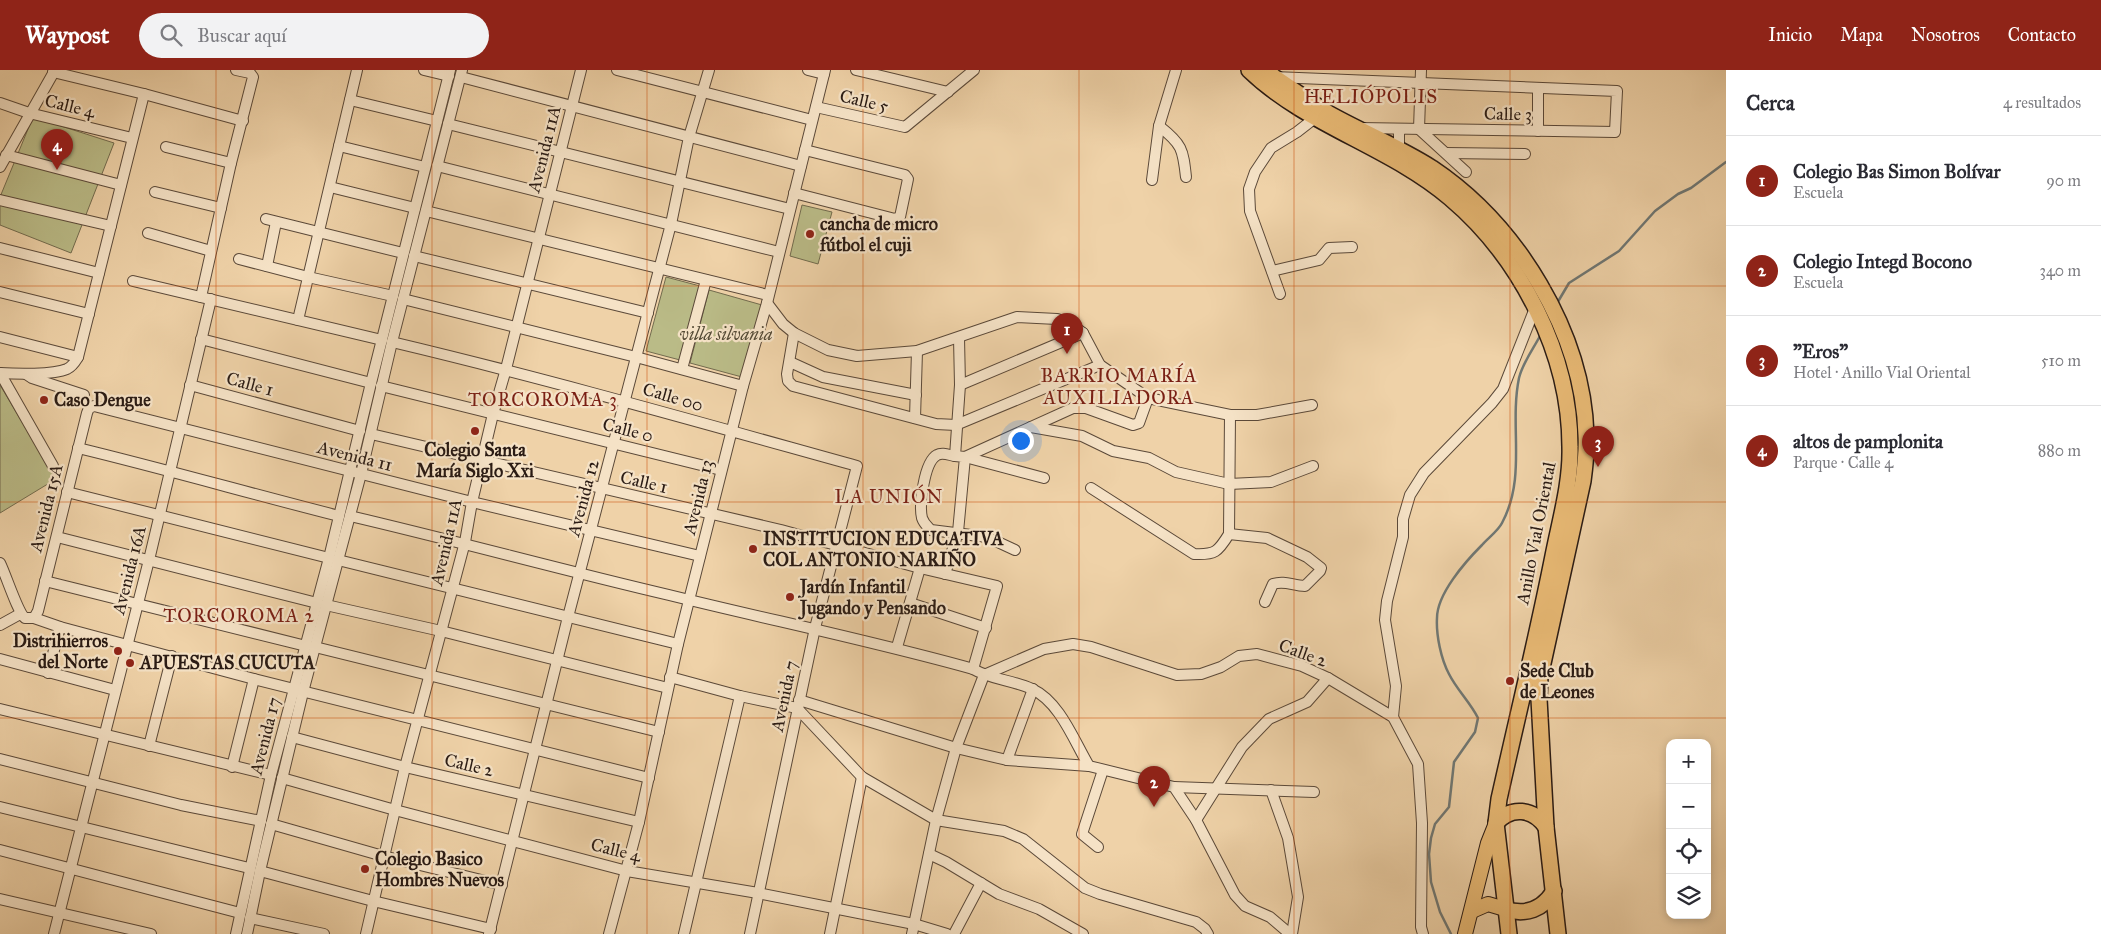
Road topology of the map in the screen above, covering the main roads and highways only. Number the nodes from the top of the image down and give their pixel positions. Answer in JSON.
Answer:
{"nodes":[{"id":1,"x":1249,"y":70,"type":"edge"},
{"id":2,"x":1271,"y":73,"type":"edge"},
{"id":3,"x":1496,"y":823,"type":"junction"},
{"id":4,"x":1546,"y":827,"type":"junction"},
{"id":5,"x":1554,"y":891,"type":"junction"},
{"id":6,"x":1505,"y":909,"type":"junction"},
{"id":7,"x":1472,"y":911,"type":"junction"},
{"id":8,"x":1465,"y":934,"type":"edge"},
{"id":9,"x":1509,"y":934,"type":"edge"},
{"id":10,"x":1558,"y":934,"type":"edge"}],
"edges":[{"from":1,"to":3,"type":"highway","name":"Anillo Vial Oriental"},
{"from":2,"to":4,"type":"highway","name":"Anillo Vial Oriental"},
{"from":3,"to":4,"type":"highway"},
{"from":3,"to":6,"type":"highway","name":"Anillo Vial Oriental"},
{"from":3,"to":7,"type":"main road"},
{"from":4,"to":5,"type":"highway","name":"Anillo Vial Oriental"},
{"from":5,"to":6,"type":"highway"},
{"from":5,"to":10,"type":"highway","name":"Anillo Vial Oriental"},
{"from":6,"to":7,"type":"main road"},
{"from":6,"to":9,"type":"highway","name":"Anillo Vial Oriental"},
{"from":7,"to":8,"type":"main road"}]}
